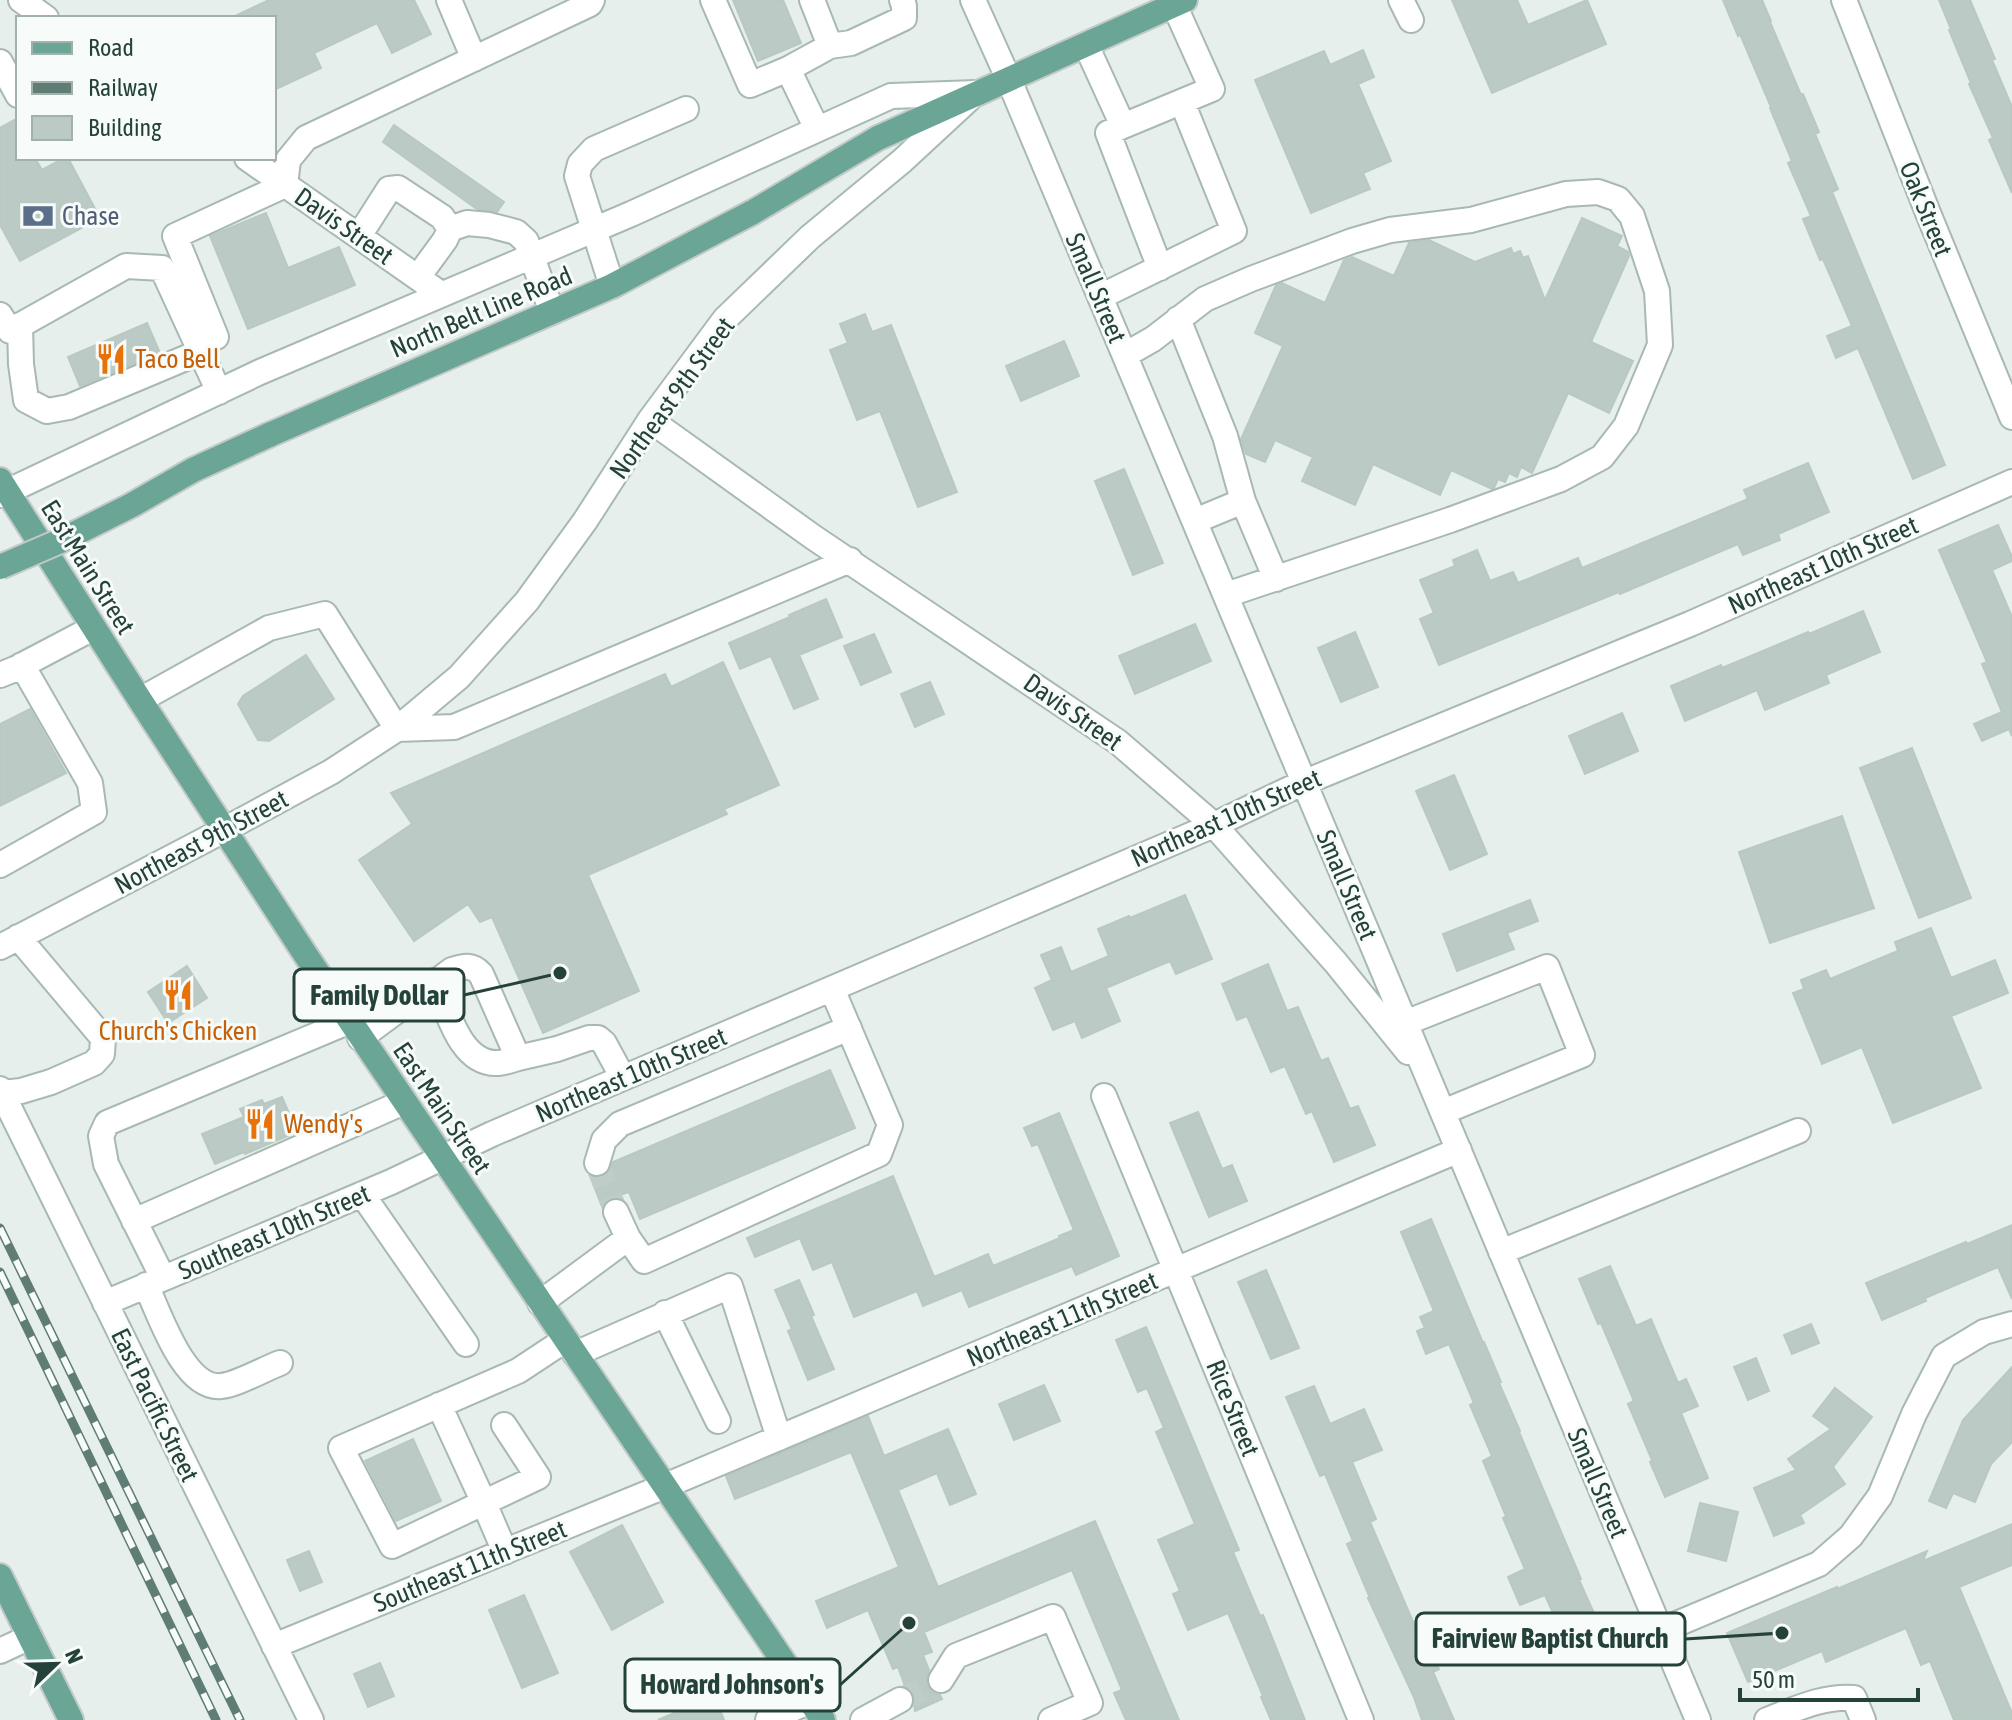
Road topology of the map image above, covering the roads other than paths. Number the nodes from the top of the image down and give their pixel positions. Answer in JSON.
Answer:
{"nodes":[{"id":1,"x":21,"y":0,"type":"edge"},
{"id":2,"x":449,"y":0,"type":"edge"},
{"id":3,"x":592,"y":0,"type":"edge"},
{"id":4,"x":713,"y":0,"type":"edge"},
{"id":5,"x":812,"y":0,"type":"edge"},
{"id":6,"x":902,"y":0,"type":"edge"},
{"id":7,"x":973,"y":0,"type":"edge"},
{"id":8,"x":1844,"y":0,"type":"edge"},
{"id":9,"x":1177,"y":2,"type":"edge"},
{"id":10,"x":43,"y":16,"type":"edge"},
{"id":11,"x":1086,"y":45,"type":"junction"},
{"id":12,"x":830,"y":46,"type":"junction"},
{"id":13,"x":474,"y":59,"type":"junction"},
{"id":14,"x":0,"y":62,"type":"edge"},
{"id":15,"x":788,"y":69,"type":"junction"},
{"id":16,"x":1009,"y":80,"type":"junction"},
{"id":17,"x":16,"y":91,"type":"edge"},
{"id":18,"x":976,"y":93,"type":"junction"},
{"id":19,"x":1182,"y":102,"type":"junction"},
{"id":20,"x":686,"y":109,"type":"dead end"},
{"id":21,"x":1123,"y":126,"type":"junction"},
{"id":22,"x":817,"y":129,"type":"junction"},
{"id":23,"x":250,"y":160,"type":"edge"},
{"id":24,"x":285,"y":185,"type":"junction"},
{"id":25,"x":450,"y":229,"type":"junction"},
{"id":26,"x":594,"y":229,"type":"junction"},
{"id":27,"x":359,"y":236,"type":"junction"},
{"id":28,"x":531,"y":256,"type":"junction"},
{"id":29,"x":1160,"y":268,"type":"junction"},
{"id":30,"x":418,"y":277,"type":"junction"},
{"id":31,"x":612,"y":286,"type":"junction"},
{"id":32,"x":441,"y":294,"type":"junction"},
{"id":33,"x":1100,"y":297,"type":"junction"},
{"id":34,"x":552,"y":312,"type":"junction"},
{"id":35,"x":1178,"y":319,"type":"junction"},
{"id":36,"x":10,"y":320,"type":"edge"},
{"id":37,"x":208,"y":344,"type":"junction"},
{"id":38,"x":1125,"y":355,"type":"junction"},
{"id":39,"x":219,"y":392,"type":"junction"},
{"id":40,"x":2012,"y":417,"type":"edge"},
{"id":41,"x":650,"y":420,"type":"junction"},
{"id":42,"x":2012,"y":482,"type":"edge"},
{"id":43,"x":2,"y":489,"type":"edge"},
{"id":44,"x":1243,"y":501,"type":"junction"},
{"id":45,"x":1195,"y":521,"type":"junction"},
{"id":46,"x":850,"y":560,"type":"junction"},
{"id":47,"x":0,"y":567,"type":"edge"},
{"id":48,"x":1276,"y":579,"type":"junction"},
{"id":49,"x":1226,"y":595,"type":"junction"},
{"id":50,"x":93,"y":628,"type":"junction"},
{"id":51,"x":13,"y":670,"type":"edge"},
{"id":52,"x":140,"y":700,"type":"junction"},
{"id":53,"x":397,"y":729,"type":"junction"},
{"id":54,"x":1304,"y":783,"type":"junction"},
{"id":55,"x":1214,"y":825,"type":"junction"},
{"id":56,"x":224,"y":830,"type":"junction"},
{"id":57,"x":0,"y":865,"type":"edge"},
{"id":58,"x":7,"y":938,"type":"edge"},
{"id":59,"x":435,"y":981,"type":"junction"},
{"id":60,"x":832,"y":989,"type":"junction"},
{"id":61,"x":1405,"y":1023,"type":"junction"},
{"id":62,"x":849,"y":1028,"type":"junction"},
{"id":63,"x":355,"y":1030,"type":"junction"},
{"id":64,"x":518,"y":1058,"type":"junction"},
{"id":65,"x":623,"y":1078,"type":"junction"},
{"id":66,"x":1429,"y":1079,"type":"junction"},
{"id":67,"x":1,"y":1091,"type":"edge"},
{"id":68,"x":1104,"y":1096,"type":"dead end"},
{"id":69,"x":404,"y":1102,"type":"junction"},
{"id":70,"x":1443,"y":1112,"type":"junction"},
{"id":71,"x":1798,"y":1131,"type":"dead end"},
{"id":72,"x":1459,"y":1150,"type":"junction"},
{"id":73,"x":442,"y":1158,"type":"junction"},
{"id":74,"x":597,"y":1163,"type":"dead end"},
{"id":75,"x":362,"y":1194,"type":"junction"},
{"id":76,"x":616,"y":1212,"type":"tunnel mouth"},
{"id":77,"x":134,"y":1221,"type":"junction"},
{"id":78,"x":628,"y":1238,"type":"junction"},
{"id":79,"x":1501,"y":1252,"type":"junction"},
{"id":80,"x":1177,"y":1271,"type":"junction"},
{"id":81,"x":155,"y":1282,"type":"junction"},
{"id":82,"x":105,"y":1303,"type":"junction"},
{"id":83,"x":540,"y":1303,"type":"junction"},
{"id":84,"x":665,"y":1313,"type":"junction"},
{"id":85,"x":2012,"y":1324,"type":"edge"},
{"id":86,"x":466,"y":1344,"type":"dead end"},
{"id":87,"x":570,"y":1347,"type":"junction"},
{"id":88,"x":280,"y":1363,"type":"dead end"},
{"id":89,"x":439,"y":1405,"type":"junction"},
{"id":90,"x":718,"y":1421,"type":"dead end"},
{"id":91,"x":504,"y":1425,"type":"dead end"},
{"id":92,"x":779,"y":1438,"type":"junction"},
{"id":93,"x":665,"y":1486,"type":"junction"},
{"id":94,"x":484,"y":1503,"type":"junction"},
{"id":95,"x":505,"y":1552,"type":"junction"},
{"id":96,"x":0,"y":1576,"type":"edge"},
{"id":97,"x":1660,"y":1631,"type":"junction"},
{"id":98,"x":30,"y":1637,"type":"junction"},
{"id":99,"x":274,"y":1646,"type":"junction"},
{"id":100,"x":0,"y":1651,"type":"edge"},
{"id":101,"x":941,"y":1680,"type":"tunnel mouth"},
{"id":102,"x":900,"y":1700,"type":"tunnel mouth"},
{"id":103,"x":816,"y":1711,"type":"edge"},
{"id":104,"x":71,"y":1720,"type":"edge"},
{"id":105,"x":311,"y":1720,"type":"edge"},
{"id":106,"x":768,"y":1720,"type":"edge"},
{"id":107,"x":863,"y":1720,"type":"edge"},
{"id":108,"x":1051,"y":1720,"type":"edge"},
{"id":109,"x":1361,"y":1720,"type":"edge"},
{"id":110,"x":1698,"y":1720,"type":"edge"},
{"id":111,"x":1767,"y":1720,"type":"edge"},
{"id":112,"x":1863,"y":1720,"type":"edge"}],
"edges":[{"from":1,"to":10,"type":"street"},
{"from":2,"to":13,"type":"street"},
{"from":3,"to":13,"type":"street"},
{"from":4,"to":15,"type":"street"},
{"from":5,"to":12,"type":"street"},
{"from":6,"to":12,"type":"street"},
{"from":7,"to":16,"type":"street","name":"Small Street"},
{"from":8,"to":40,"type":"street","name":"Oak Street"},
{"from":9,"to":11,"type":"main road","name":"North Belt Line Road"},
{"from":9,"to":19,"type":"street"},
{"from":11,"to":16,"type":"main road","name":"North Belt Line Road"},
{"from":11,"to":21,"type":"street"},
{"from":12,"to":15,"type":"street"},
{"from":13,"to":24,"type":"street"},
{"from":14,"to":17,"type":"street"},
{"from":15,"to":22,"type":"street"},
{"from":16,"to":18,"type":"main road","name":"North Belt Line Road"},
{"from":16,"to":33,"type":"street","name":"Small Street"},
{"from":18,"to":22,"type":"street","name":"North Belt Line Road"},
{"from":18,"to":31,"type":"main road","name":"North Belt Line Road"},
{"from":18,"to":41,"type":"street","name":"Northeast 9th Street"},
{"from":19,"to":21,"type":"street"},
{"from":19,"to":29,"type":"street"},
{"from":20,"to":26,"type":"street"},
{"from":21,"to":29,"type":"street"},
{"from":22,"to":26,"type":"street","name":"North Belt Line Road"},
{"from":23,"to":24,"type":"street","name":"Davis Street"},
{"from":24,"to":27,"type":"street","name":"Davis Street"},
{"from":24,"to":37,"type":"street"},
{"from":25,"to":27,"type":"street"},
{"from":25,"to":28,"type":"street"},
{"from":25,"to":30,"type":"street"},
{"from":26,"to":28,"type":"street","name":"North Belt Line Road"},
{"from":26,"to":31,"type":"street"},
{"from":27,"to":30,"type":"street","name":"Davis Street"},
{"from":28,"to":32,"type":"street","name":"North Belt Line Road"},
{"from":28,"to":34,"type":"street"},
{"from":29,"to":33,"type":"street"},
{"from":30,"to":32,"type":"street","name":"Davis Street"},
{"from":31,"to":34,"type":"main road","name":"North Belt Line Road"},
{"from":32,"to":39,"type":"street","name":"North Belt Line Road"},
{"from":33,"to":38,"type":"street","name":"Small Street"},
{"from":34,"to":47,"type":"main road","name":"North Belt Line Road","bridge":true},
{"from":35,"to":38,"type":"street"},
{"from":35,"to":44,"type":"street"},
{"from":35,"to":48,"type":"street"},
{"from":36,"to":37,"type":"street"},
{"from":36,"to":37,"type":"street"},
{"from":37,"to":39,"type":"street"},
{"from":38,"to":45,"type":"street","name":"Small Street"},
{"from":39,"to":43,"type":"street","name":"North Belt Line Road"},
{"from":41,"to":46,"type":"street","name":"Davis Street"},
{"from":41,"to":53,"type":"street","name":"Northeast 9th Street"},
{"from":42,"to":54,"type":"street","name":"Northeast 10th Street"},
{"from":43,"to":50,"type":"main road","name":"East Main Street"},
{"from":44,"to":45,"type":"street"},
{"from":44,"to":48,"type":"street"},
{"from":45,"to":49,"type":"street","name":"Small Street"},
{"from":46,"to":53,"type":"street"},
{"from":46,"to":55,"type":"street","name":"Davis Street"},
{"from":48,"to":49,"type":"street"},
{"from":49,"to":54,"type":"street","name":"Small Street"},
{"from":50,"to":51,"type":"street"},
{"from":50,"to":52,"type":"main road","name":"East Main Street"},
{"from":51,"to":57,"type":"street"},
{"from":52,"to":53,"type":"street"},
{"from":52,"to":56,"type":"main road","name":"East Main Street"},
{"from":53,"to":56,"type":"street","name":"Northeast 9th Street"},
{"from":54,"to":55,"type":"street","name":"Northeast 10th Street"},
{"from":54,"to":61,"type":"street","name":"Small Street"},
{"from":55,"to":60,"type":"street","name":"Northeast 10th Street"},
{"from":55,"to":66,"type":"street","name":"Davis Street"},
{"from":56,"to":58,"type":"street","name":"Northeast 9th Street"},
{"from":56,"to":63,"type":"main road","name":"East Main Street"},
{"from":58,"to":67,"type":"street"},
{"from":59,"to":63,"type":"street"},
{"from":59,"to":64,"type":"street"},
{"from":59,"to":64,"type":"street"},
{"from":60,"to":62,"type":"street"},
{"from":60,"to":65,"type":"street","name":"Northeast 10th Street"},
{"from":61,"to":66,"type":"street","name":"Small Street"},
{"from":61,"to":70,"type":"street"},
{"from":62,"to":74,"type":"street"},
{"from":62,"to":78,"type":"street"},
{"from":63,"to":69,"type":"main road","name":"East Main Street"},
{"from":63,"to":77,"type":"street"},
{"from":64,"to":65,"type":"street"},
{"from":65,"to":73,"type":"street","name":"Northeast 10th Street"},
{"from":66,"to":70,"type":"street","name":"Small Street"},
{"from":67,"to":82,"type":"street","name":"East Pacific Street"},
{"from":68,"to":80,"type":"street","name":"Rice Street"},
{"from":69,"to":73,"type":"main road","name":"East Main Street"},
{"from":69,"to":77,"type":"street"},
{"from":70,"to":72,"type":"street","name":"Small Street"},
{"from":71,"to":79,"type":"street"},
{"from":72,"to":79,"type":"street","name":"Small Street"},
{"from":72,"to":80,"type":"street","name":"Northeast 11th Street"},
{"from":73,"to":75,"type":"street","name":"Southeast 10th Street"},
{"from":73,"to":83,"type":"main road","name":"East Main Street"},
{"from":75,"to":81,"type":"street","name":"Southeast 10th Street"},
{"from":75,"to":86,"type":"street"},
{"from":76,"to":78,"type":"street"},
{"from":77,"to":81,"type":"street"},
{"from":78,"to":83,"type":"street"},
{"from":79,"to":97,"type":"street","name":"Small Street"},
{"from":80,"to":92,"type":"street","name":"Northeast 11th Street"},
{"from":80,"to":109,"type":"street","name":"Rice Street"},
{"from":81,"to":82,"type":"street","name":"Southeast 10th Street"},
{"from":81,"to":88,"type":"street"},
{"from":82,"to":99,"type":"street","name":"East Pacific Street"},
{"from":83,"to":87,"type":"main road","name":"East Main Street"},
{"from":84,"to":87,"type":"street"},
{"from":84,"to":90,"type":"street"},
{"from":84,"to":92,"type":"street"},
{"from":85,"to":97,"type":"street"},
{"from":87,"to":89,"type":"street"},
{"from":87,"to":93,"type":"main road","name":"East Main Street"},
{"from":89,"to":94,"type":"street"},
{"from":89,"to":94,"type":"street"},
{"from":91,"to":94,"type":"street"},
{"from":92,"to":93,"type":"street","name":"Northeast 11th Street"},
{"from":93,"to":95,"type":"street","name":"Southeast 11th Street"},
{"from":93,"to":103,"type":"main road","name":"East Main Street"},
{"from":94,"to":95,"type":"street"},
{"from":95,"to":99,"type":"street","name":"Southeast 11th Street"},
{"from":96,"to":98,"type":"main road"},
{"from":97,"to":110,"type":"street","name":"Small Street"},
{"from":98,"to":100,"type":"street"},
{"from":98,"to":104,"type":"main road"},
{"from":99,"to":105,"type":"street","name":"East Pacific Street"},
{"from":101,"to":108,"type":"street"},
{"from":102,"to":107,"type":"street"},
{"from":103,"to":106,"type":"street"},
{"from":111,"to":112,"type":"street"}]}
